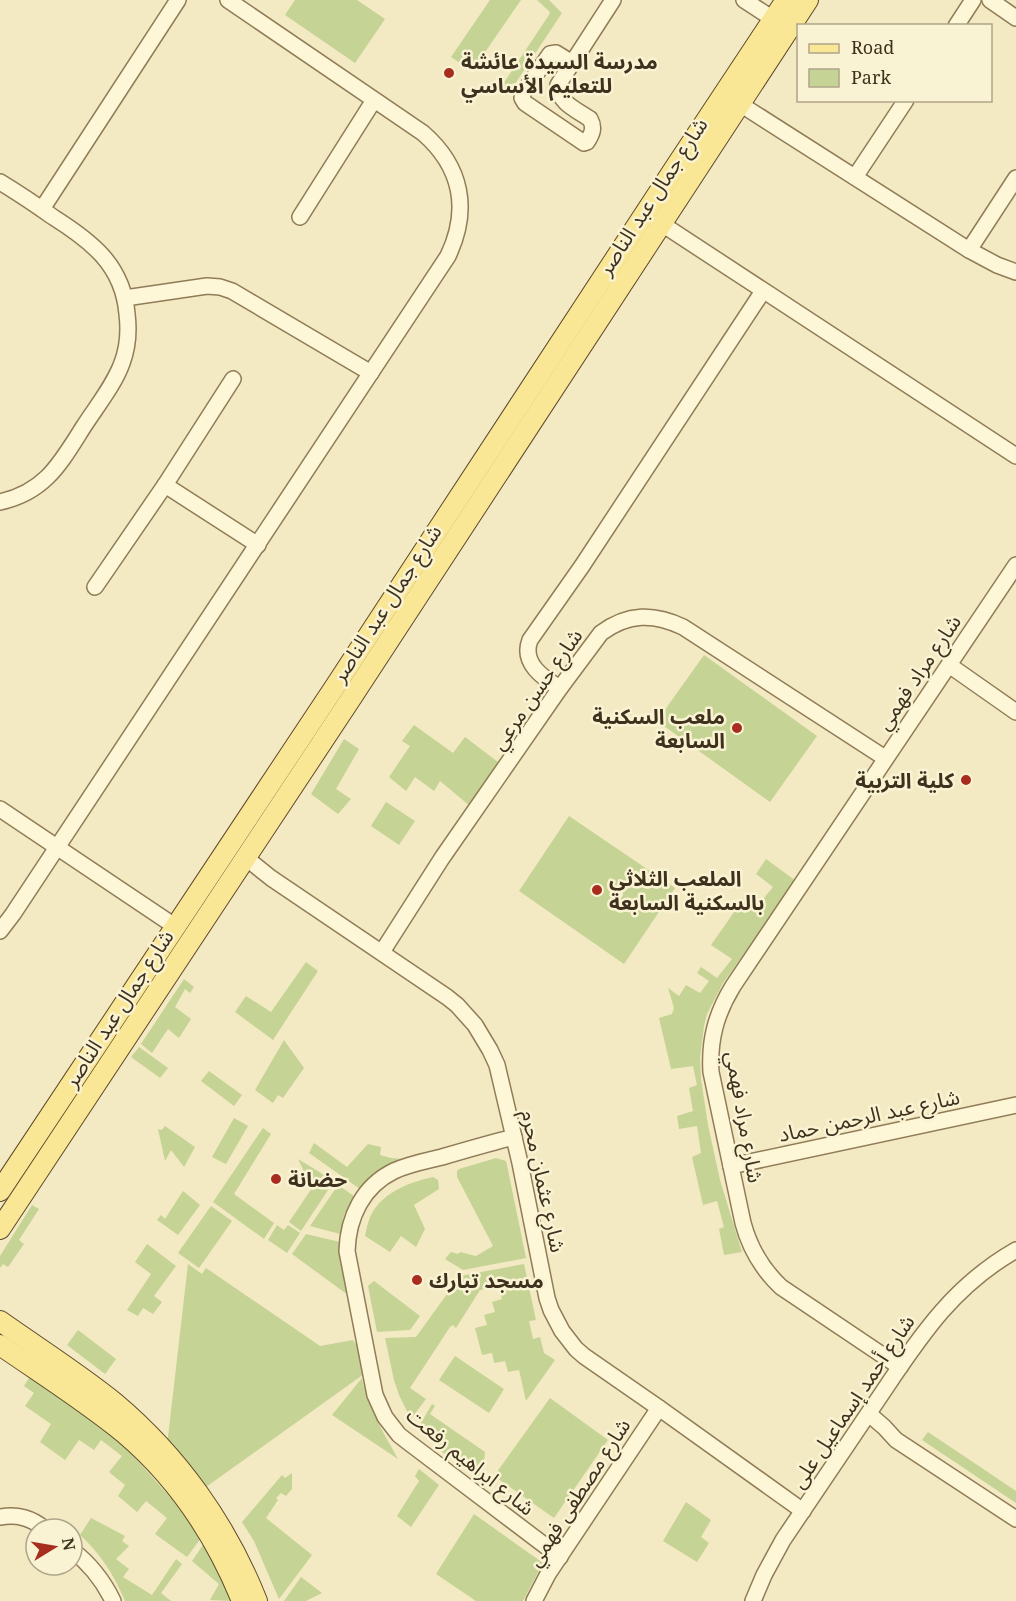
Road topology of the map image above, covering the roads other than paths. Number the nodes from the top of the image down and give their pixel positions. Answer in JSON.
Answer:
{"nodes":[{"id":1,"x":178,"y":0,"type":"edge"},
{"id":2,"x":228,"y":0,"type":"edge"},
{"id":3,"x":613,"y":0,"type":"edge"},
{"id":4,"x":744,"y":0,"type":"edge"},
{"id":5,"x":786,"y":0,"type":"edge"},
{"id":6,"x":808,"y":0,"type":"edge"},
{"id":7,"x":973,"y":0,"type":"edge"},
{"id":8,"x":990,"y":0,"type":"edge"},
{"id":9,"x":1016,"y":18,"type":"edge"},
{"id":10,"x":773,"y":20,"type":"junction"},
{"id":11,"x":957,"y":24,"type":"edge"},
{"id":12,"x":572,"y":63,"type":"junction"},
{"id":13,"x":374,"y":100,"type":"junction"},
{"id":14,"x":905,"y":102,"type":"edge"},
{"id":15,"x":740,"y":104,"type":"junction"},
{"id":16,"x":855,"y":177,"type":"junction"},
{"id":17,"x":1016,"y":178,"type":"edge"},
{"id":18,"x":0,"y":182,"type":"edge"},
{"id":19,"x":42,"y":209,"type":"junction"},
{"id":20,"x":300,"y":217,"type":"dead end"},
{"id":21,"x":662,"y":224,"type":"junction"},
{"id":22,"x":969,"y":250,"type":"junction"},
{"id":23,"x":1016,"y":272,"type":"edge"},
{"id":24,"x":763,"y":291,"type":"junction"},
{"id":25,"x":125,"y":298,"type":"junction"},
{"id":26,"x":371,"y":373,"type":"junction"},
{"id":27,"x":233,"y":379,"type":"dead end"},
{"id":28,"x":1016,"y":456,"type":"edge"},
{"id":29,"x":165,"y":485,"type":"junction"},
{"id":30,"x":0,"y":502,"type":"edge"},
{"id":31,"x":258,"y":545,"type":"junction"},
{"id":32,"x":1016,"y":565,"type":"edge"},
{"id":33,"x":95,"y":587,"type":"dead end"},
{"id":34,"x":949,"y":665,"type":"junction"},
{"id":35,"x":336,"y":685,"type":"junction"},
{"id":36,"x":560,"y":688,"type":"junction"},
{"id":37,"x":352,"y":697,"type":"junction"},
{"id":38,"x":1016,"y":712,"type":"edge"},
{"id":39,"x":885,"y":758,"type":"junction"},
{"id":40,"x":0,"y":809,"type":"edge"},
{"id":41,"x":57,"y":848,"type":"junction"},
{"id":42,"x":246,"y":858,"type":"junction"},
{"id":43,"x":176,"y":927,"type":"junction"},
{"id":44,"x":0,"y":931,"type":"edge"},
{"id":45,"x":382,"y":952,"type":"junction"},
{"id":46,"x":1016,"y":1105,"type":"edge"},
{"id":47,"x":514,"y":1137,"type":"junction"},
{"id":48,"x":731,"y":1166,"type":"junction"},
{"id":49,"x":0,"y":1191,"type":"edge"},
{"id":50,"x":0,"y":1229,"type":"edge"},
{"id":51,"x":1016,"y":1250,"type":"edge"},
{"id":52,"x":1,"y":1324,"type":"edge"},
{"id":53,"x":0,"y":1346,"type":"edge"},
{"id":54,"x":900,"y":1367,"type":"junction"},
{"id":55,"x":659,"y":1408,"type":"junction"},
{"id":56,"x":868,"y":1414,"type":"junction"},
{"id":57,"x":803,"y":1511,"type":"junction"},
{"id":58,"x":0,"y":1517,"type":"edge"},
{"id":59,"x":24,"y":1517,"type":"edge"},
{"id":60,"x":1016,"y":1519,"type":"edge"},
{"id":61,"x":560,"y":1557,"type":"junction"},
{"id":62,"x":84,"y":1560,"type":"edge"},
{"id":63,"x":113,"y":1601,"type":"edge"},
{"id":64,"x":242,"y":1601,"type":"edge"},
{"id":65,"x":257,"y":1601,"type":"edge"},
{"id":66,"x":534,"y":1601,"type":"edge"},
{"id":67,"x":753,"y":1601,"type":"edge"}],
"edges":[{"from":1,"to":19,"type":"street"},
{"from":2,"to":13,"type":"street"},
{"from":3,"to":12,"type":"street"},
{"from":4,"to":10,"type":"street"},
{"from":5,"to":10,"type":"main road","name":"شارع جمال عبد الناصر"},
{"from":6,"to":15,"type":"main road","name":"شارع جمال عبد الناصر"},
{"from":7,"to":11,"type":"street"},
{"from":8,"to":9,"type":"street"},
{"from":10,"to":35,"type":"main road","name":"شارع جمال عبد الناصر"},
{"from":12,"to":12,"type":"street"},
{"from":13,"to":20,"type":"street"},
{"from":13,"to":26,"type":"street"},
{"from":14,"to":16,"type":"street"},
{"from":15,"to":16,"type":"street"},
{"from":15,"to":21,"type":"main road","name":"شارع جمال عبد الناصر"},
{"from":16,"to":22,"type":"street"},
{"from":17,"to":22,"type":"street"},
{"from":18,"to":19,"type":"street"},
{"from":19,"to":25,"type":"street"},
{"from":21,"to":24,"type":"street"},
{"from":21,"to":37,"type":"main road","name":"شارع جمال عبد الناصر"},
{"from":22,"to":23,"type":"street"},
{"from":24,"to":28,"type":"street"},
{"from":24,"to":36,"type":"street"},
{"from":25,"to":26,"type":"street"},
{"from":25,"to":30,"type":"street"},
{"from":26,"to":31,"type":"street"},
{"from":27,"to":29,"type":"street"},
{"from":29,"to":31,"type":"street"},
{"from":29,"to":33,"type":"street"},
{"from":31,"to":41,"type":"street"},
{"from":32,"to":34,"type":"street","name":"شارع مراد فهمي"},
{"from":34,"to":38,"type":"street"},
{"from":34,"to":39,"type":"street","name":"شارع مراد فهمي"},
{"from":35,"to":37,"type":"main road"},
{"from":35,"to":43,"type":"main road","name":"شارع جمال عبد الناصر"},
{"from":36,"to":39,"type":"street","name":"شارع حسن مرعي"},
{"from":36,"to":45,"type":"street","name":"شارع حسن مرعي"},
{"from":37,"to":42,"type":"main road","name":"شارع جمال عبد الناصر"},
{"from":39,"to":48,"type":"street","name":"شارع مراد فهمي"},
{"from":40,"to":41,"type":"street"},
{"from":41,"to":43,"type":"street"},
{"from":41,"to":44,"type":"street"},
{"from":42,"to":45,"type":"street","name":"شارع عثمان محرم"},
{"from":42,"to":50,"type":"main road","name":"شارع جمال عبد الناصر"},
{"from":43,"to":49,"type":"main road","name":"شارع جمال عبد الناصر"},
{"from":45,"to":47,"type":"street","name":"شارع عثمان محرم"},
{"from":46,"to":48,"type":"street","name":"شارع عبد الرحمن حماد"},
{"from":47,"to":55,"type":"street","name":"شارع عثمان محرم"},
{"from":47,"to":61,"type":"street","name":"شارع ابراهيم رفعت"},
{"from":48,"to":54,"type":"street","name":"شارع مراد فهمي"},
{"from":51,"to":54,"type":"street","name":"شارع أحمد إسماعيل على"},
{"from":52,"to":65,"type":"main road"},
{"from":53,"to":64,"type":"main road"},
{"from":54,"to":56,"type":"street","name":"شارع أحمد إسماعيل على"},
{"from":55,"to":57,"type":"street","name":"شارع عثمان محرم"},
{"from":55,"to":61,"type":"street","name":"شارع مصطفى فهمي"},
{"from":56,"to":57,"type":"street","name":"شارع أحمد إسماعيل على"},
{"from":56,"to":60,"type":"street"},
{"from":57,"to":67,"type":"street","name":"شارع أحمد إسماعيل على"},
{"from":58,"to":59,"type":"street"},
{"from":61,"to":66,"type":"street","name":"شارع مصطفى فهمي"},
{"from":62,"to":63,"type":"street"}]}
